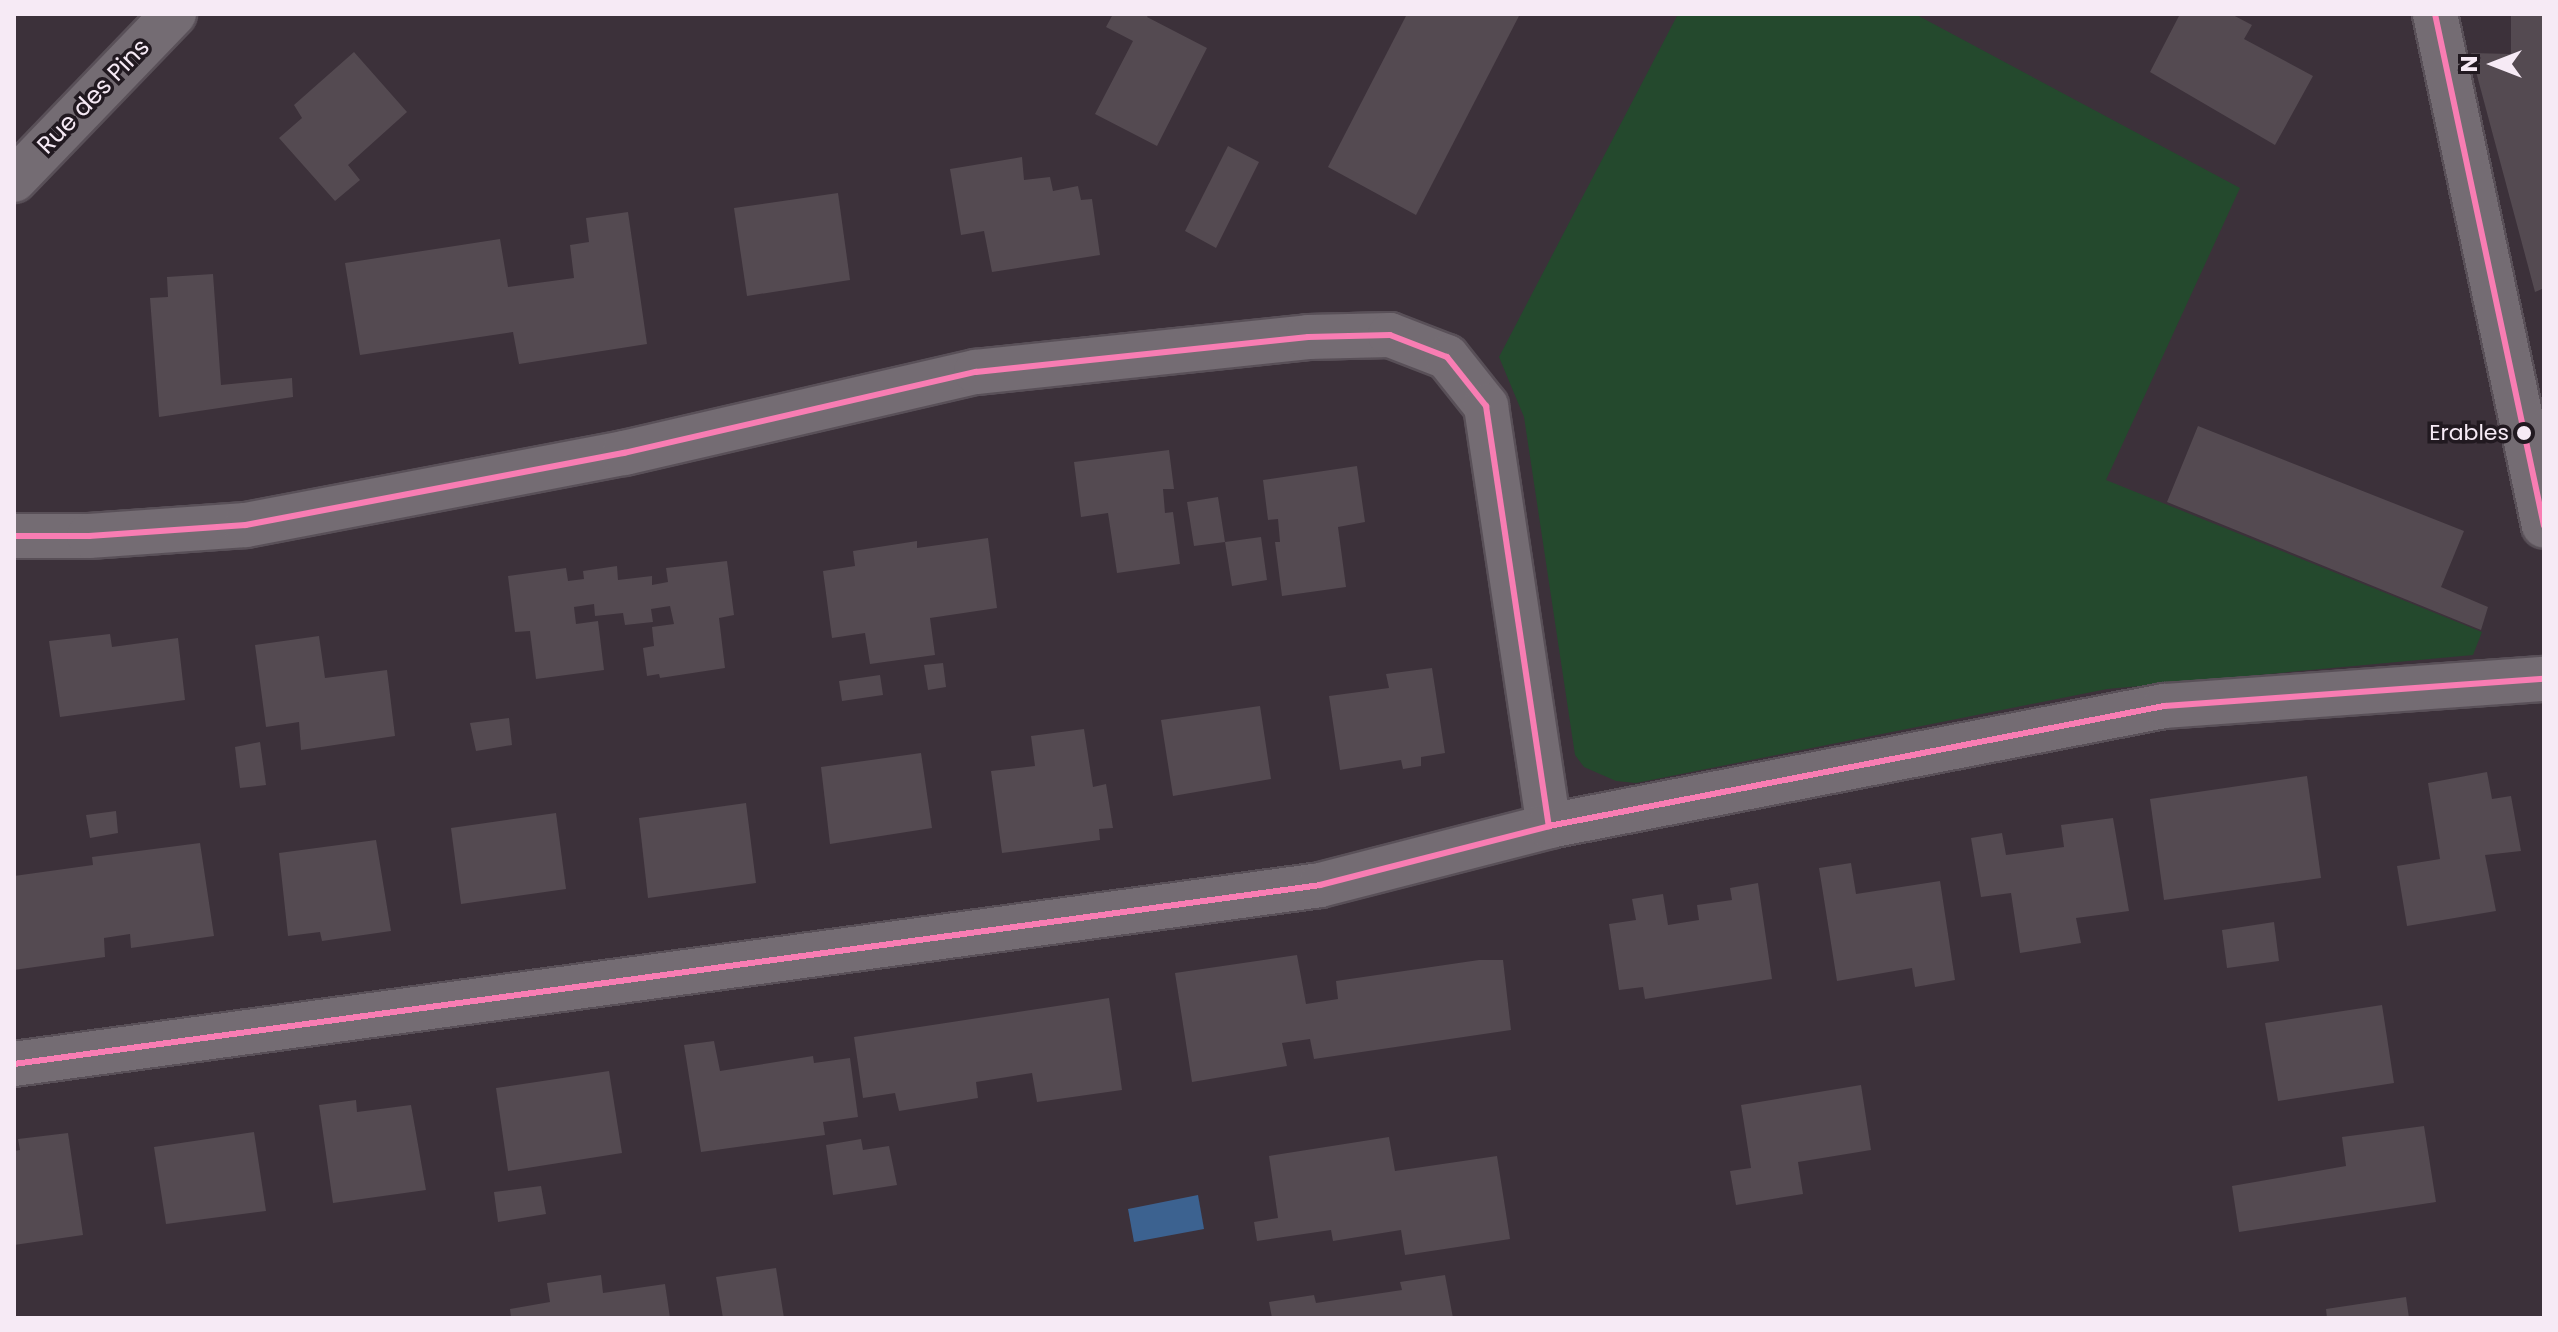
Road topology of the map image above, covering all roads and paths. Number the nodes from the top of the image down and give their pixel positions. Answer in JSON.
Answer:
{"nodes":[{"id":1,"x":174,"y":14,"type":"edge"},
{"id":2,"x":2435,"y":14,"type":"edge"},
{"id":3,"x":14,"y":180,"type":"edge"},
{"id":4,"x":2530,"y":395,"type":"edge"},
{"id":5,"x":2544,"y":526,"type":"edge"},
{"id":6,"x":14,"y":536,"type":"edge"},
{"id":7,"x":2544,"y":679,"type":"edge"},
{"id":8,"x":1549,"y":826,"type":"junction"},
{"id":9,"x":14,"y":1064,"type":"edge"}],
"edges":[{"from":1,"to":3,"type":"street","name":"Rue des Pins"},
{"from":2,"to":4,"type":"street"},
{"from":4,"to":5,"type":"street"},
{"from":6,"to":8,"type":"street"},
{"from":7,"to":8,"type":"street"},
{"from":8,"to":9,"type":"street"}]}
